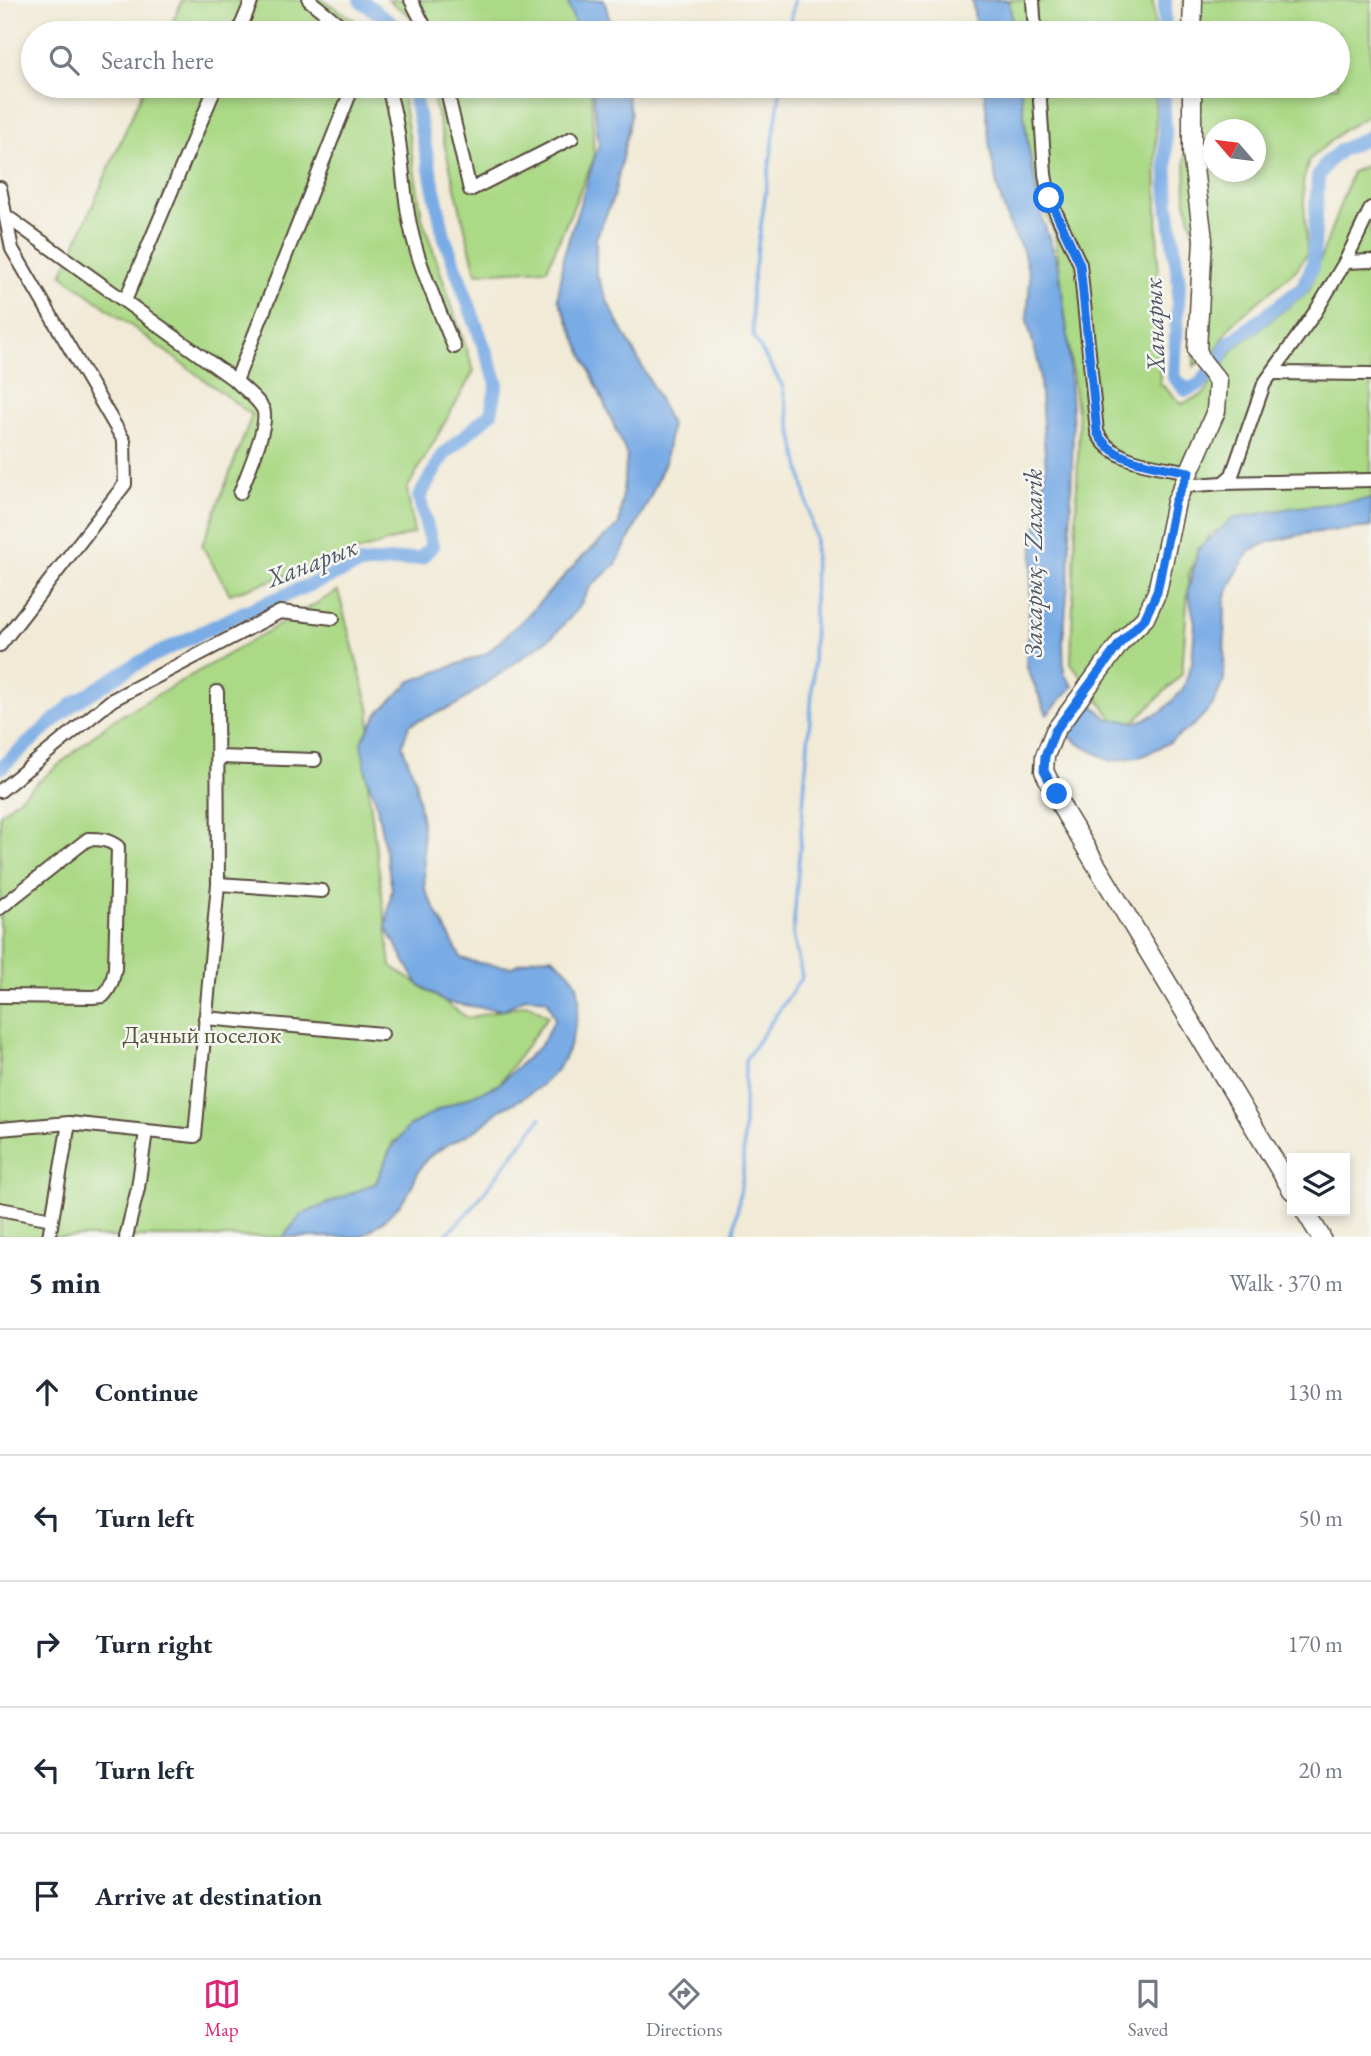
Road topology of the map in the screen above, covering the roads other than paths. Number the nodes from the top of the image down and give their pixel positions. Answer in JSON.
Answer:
{"nodes":[{"id":1,"x":252,"y":0,"type":"edge"},
{"id":2,"x":309,"y":0,"type":"edge"},
{"id":3,"x":411,"y":0,"type":"edge"},
{"id":4,"x":1033,"y":0,"type":"edge"},
{"id":5,"x":1193,"y":0,"type":"edge"},
{"id":6,"x":243,"y":21,"type":"edge"},
{"id":7,"x":336,"y":21,"type":"edge"},
{"id":8,"x":422,"y":21,"type":"edge"},
{"id":9,"x":1034,"y":21,"type":"edge"},
{"id":10,"x":1192,"y":21,"type":"edge"},
{"id":11,"x":211,"y":98,"type":"edge"},
{"id":12,"x":348,"y":98,"type":"edge"},
{"id":13,"x":391,"y":98,"type":"edge"},
{"id":14,"x":449,"y":98,"type":"edge"},
{"id":15,"x":1040,"y":98,"type":"edge"},
{"id":16,"x":1192,"y":98,"type":"edge"},
{"id":17,"x":572,"y":138,"type":"dead end"},
{"id":18,"x":0,"y":188,"type":"edge"},
{"id":19,"x":1370,"y":207,"type":"edge"},
{"id":20,"x":6,"y":216,"type":"junction"},
{"id":21,"x":1371,"y":261,"type":"edge"},
{"id":22,"x":1345,"y":262,"type":"junction"},
{"id":23,"x":125,"y":301,"type":"junction"},
{"id":24,"x":454,"y":346,"type":"dead end"},
{"id":25,"x":1273,"y":373,"type":"junction"},
{"id":26,"x":1371,"y":374,"type":"edge"},
{"id":27,"x":236,"y":381,"type":"junction"},
{"id":28,"x":1186,"y":479,"type":"junction"},
{"id":29,"x":1371,"y":480,"type":"edge"},
{"id":30,"x":1223,"y":483,"type":"junction"},
{"id":31,"x":240,"y":493,"type":"dead end"},
{"id":32,"x":333,"y":618,"type":"dead end"},
{"id":33,"x":0,"y":645,"type":"edge"},
{"id":34,"x":217,"y":692,"type":"dead end"},
{"id":35,"x":218,"y":757,"type":"junction"},
{"id":36,"x":316,"y":760,"type":"dead end"},
{"id":37,"x":0,"y":791,"type":"edge"},
{"id":38,"x":218,"y":884,"type":"junction"},
{"id":39,"x":322,"y":891,"type":"dead end"},
{"id":40,"x":0,"y":908,"type":"edge"},
{"id":41,"x":0,"y":996,"type":"edge"},
{"id":42,"x":205,"y":1018,"type":"junction"},
{"id":43,"x":382,"y":1034,"type":"dead end"},
{"id":44,"x":69,"y":1123,"type":"junction"},
{"id":45,"x":0,"y":1129,"type":"edge"},
{"id":46,"x":146,"y":1130,"type":"junction"},
{"id":47,"x":1287,"y":1182,"type":"edge"},
{"id":48,"x":0,"y":1209,"type":"edge"},
{"id":49,"x":1308,"y":1216,"type":"edge"},
{"id":50,"x":52,"y":1219,"type":"junction"},
{"id":51,"x":48,"y":1237,"type":"edge"},
{"id":52,"x":127,"y":1237,"type":"edge"},
{"id":53,"x":1321,"y":1237,"type":"edge"}],
"edges":[{"from":1,"to":6,"type":"street"},
{"from":2,"to":7,"type":"street"},
{"from":3,"to":8,"type":"street"},
{"from":4,"to":9,"type":"street"},
{"from":5,"to":10,"type":"street"},
{"from":11,"to":23,"type":"street"},
{"from":12,"to":27,"type":"street"},
{"from":13,"to":24,"type":"street"},
{"from":14,"to":17,"type":"street"},
{"from":15,"to":28,"type":"street"},
{"from":16,"to":28,"type":"street"},
{"from":18,"to":20,"type":"street"},
{"from":19,"to":22,"type":"street"},
{"from":20,"to":23,"type":"street"},
{"from":20,"to":33,"type":"street"},
{"from":21,"to":22,"type":"street"},
{"from":22,"to":25,"type":"street"},
{"from":23,"to":27,"type":"street"},
{"from":25,"to":26,"type":"street"},
{"from":25,"to":30,"type":"street"},
{"from":27,"to":31,"type":"street"},
{"from":28,"to":30,"type":"street"},
{"from":28,"to":47,"type":"street"},
{"from":29,"to":30,"type":"street"},
{"from":32,"to":37,"type":"street"},
{"from":34,"to":35,"type":"street"},
{"from":35,"to":36,"type":"street"},
{"from":35,"to":38,"type":"street"},
{"from":38,"to":39,"type":"street"},
{"from":38,"to":42,"type":"street"},
{"from":40,"to":41,"type":"street"},
{"from":42,"to":43,"type":"street"},
{"from":42,"to":46,"type":"street"},
{"from":44,"to":45,"type":"street"},
{"from":44,"to":46,"type":"street"},
{"from":44,"to":50,"type":"street"},
{"from":46,"to":52,"type":"street"},
{"from":48,"to":50,"type":"street"},
{"from":49,"to":53,"type":"street"},
{"from":50,"to":51,"type":"street"}]}
